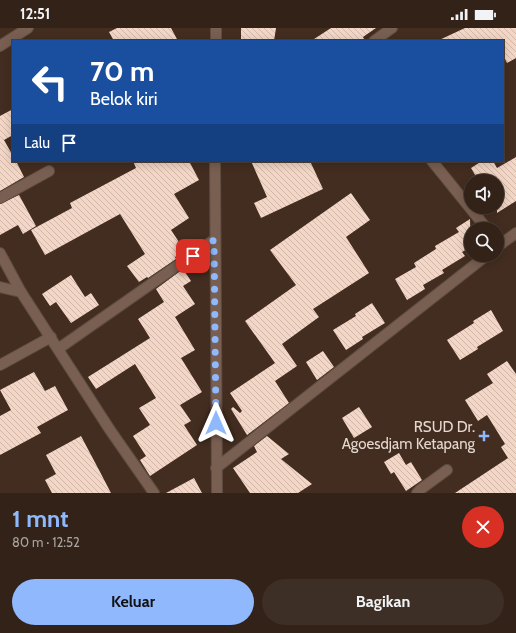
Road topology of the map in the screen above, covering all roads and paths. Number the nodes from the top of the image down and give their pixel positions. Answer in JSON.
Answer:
{"nodes":[{"id":1,"x":28,"y":28,"type":"edge"},
{"id":2,"x":216,"y":28,"type":"edge"},
{"id":3,"x":392,"y":28,"type":"edge"},
{"id":4,"x":216,"y":40,"type":"edge"},
{"id":5,"x":375,"y":40,"type":"edge"},
{"id":6,"x":0,"y":46,"type":"edge"},
{"id":7,"x":215,"y":162,"type":"edge"},
{"id":8,"x":433,"y":162,"type":"edge"},
{"id":9,"x":49,"y":171,"type":"dead end"},
{"id":10,"x":0,"y":198,"type":"edge"},
{"id":11,"x":481,"y":222,"type":"edge"},
{"id":12,"x":516,"y":233,"type":"edge"},
{"id":13,"x":214,"y":240,"type":"junction"},
{"id":14,"x":504,"y":241,"type":"edge"},
{"id":15,"x":0,"y":253,"type":"edge"},
{"id":16,"x":478,"y":262,"type":"edge"},
{"id":17,"x":0,"y":287,"type":"edge"},
{"id":18,"x":21,"y":292,"type":"junction"},
{"id":19,"x":51,"y":338,"type":"junction"},
{"id":20,"x":58,"y":349,"type":"junction"},
{"id":21,"x":0,"y":365,"type":"edge"},
{"id":22,"x":216,"y":468,"type":"junction"},
{"id":23,"x":447,"y":470,"type":"dead end"},
{"id":24,"x":154,"y":493,"type":"edge"},
{"id":25,"x":217,"y":493,"type":"edge"},
{"id":26,"x":417,"y":493,"type":"edge"}],
"edges":[{"from":1,"to":6,"type":"street"},
{"from":2,"to":4,"type":"street"},
{"from":3,"to":5,"type":"street"},
{"from":7,"to":13,"type":"street"},
{"from":8,"to":11,"type":"street"},
{"from":9,"to":10,"type":"street"},
{"from":12,"to":14,"type":"street"},
{"from":13,"to":20,"type":"street"},
{"from":13,"to":22,"type":"street"},
{"from":15,"to":18,"type":"street"},
{"from":16,"to":22,"type":"street"},
{"from":17,"to":18,"type":"street"},
{"from":18,"to":19,"type":"street"},
{"from":19,"to":20,"type":"street"},
{"from":19,"to":21,"type":"street"},
{"from":20,"to":24,"type":"street"},
{"from":22,"to":25,"type":"street"},
{"from":23,"to":26,"type":"street"}]}
